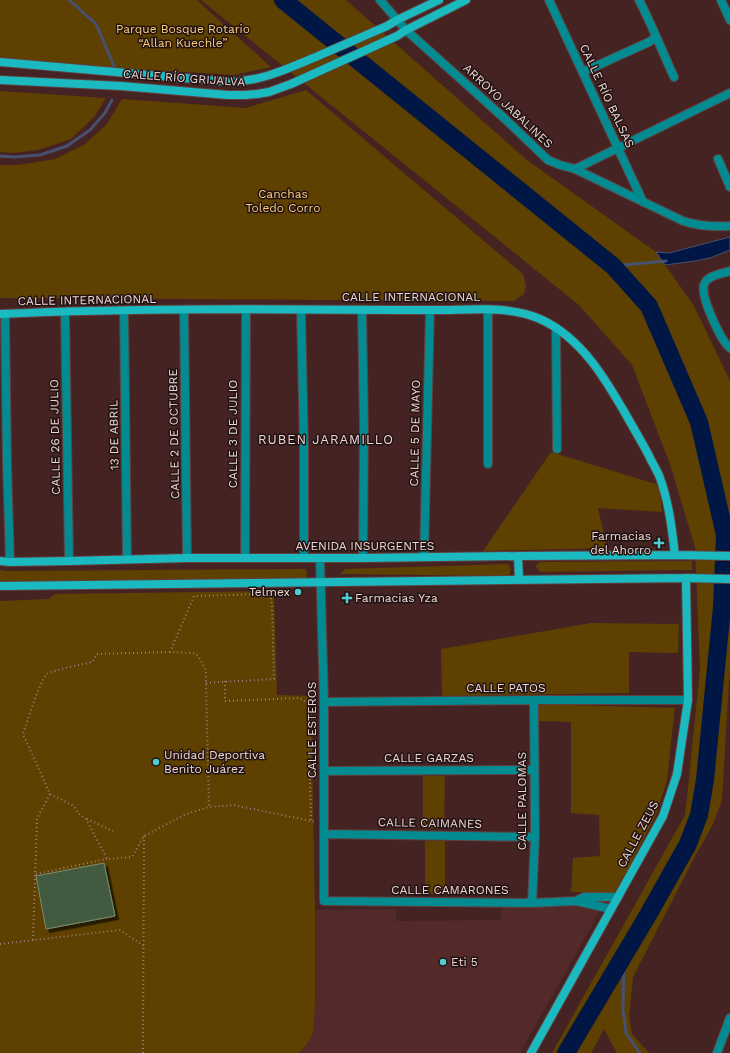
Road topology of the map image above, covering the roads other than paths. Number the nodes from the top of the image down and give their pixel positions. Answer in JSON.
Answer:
{"nodes":[{"id":1,"x":380,"y":0,"type":"edge"},
{"id":2,"x":438,"y":0,"type":"edge"},
{"id":3,"x":466,"y":0,"type":"edge"},
{"id":4,"x":549,"y":0,"type":"edge"},
{"id":5,"x":639,"y":0,"type":"edge"},
{"id":6,"x":721,"y":0,"type":"edge"},
{"id":7,"x":397,"y":20,"type":"junction"},
{"id":8,"x":730,"y":20,"type":"edge"},
{"id":9,"x":406,"y":30,"type":"junction"},
{"id":10,"x":656,"y":37,"type":"junction"},
{"id":11,"x":0,"y":62,"type":"edge"},
{"id":12,"x":583,"y":72,"type":"junction"},
{"id":13,"x":674,"y":77,"type":"dead end"},
{"id":14,"x":0,"y":80,"type":"edge"},
{"id":15,"x":730,"y":93,"type":"edge"},
{"id":16,"x":618,"y":147,"type":"junction"},
{"id":17,"x":718,"y":159,"type":"dead end"},
{"id":18,"x":575,"y":169,"type":"junction"},
{"id":19,"x":730,"y":187,"type":"edge"},
{"id":20,"x":643,"y":202,"type":"junction"},
{"id":21,"x":730,"y":226,"type":"edge"},
{"id":22,"x":730,"y":271,"type":"edge"},
{"id":23,"x":488,"y":309,"type":"junction"},
{"id":24,"x":184,"y":310,"type":"junction"},
{"id":25,"x":246,"y":310,"type":"junction"},
{"id":26,"x":301,"y":310,"type":"junction"},
{"id":27,"x":362,"y":310,"type":"junction"},
{"id":28,"x":430,"y":310,"type":"junction"},
{"id":29,"x":124,"y":311,"type":"junction"},
{"id":30,"x":65,"y":312,"type":"junction"},
{"id":31,"x":3,"y":314,"type":"edge"},
{"id":32,"x":556,"y":328,"type":"junction"},
{"id":33,"x":730,"y":348,"type":"edge"},
{"id":34,"x":557,"y":449,"type":"dead end"},
{"id":35,"x":488,"y":464,"type":"dead end"},
{"id":36,"x":675,"y":555,"type":"junction"},
{"id":37,"x":518,"y":556,"type":"junction"},
{"id":38,"x":730,"y":556,"type":"edge"},
{"id":39,"x":424,"y":557,"type":"junction"},
{"id":40,"x":187,"y":558,"type":"junction"},
{"id":41,"x":245,"y":558,"type":"junction"},
{"id":42,"x":304,"y":558,"type":"junction"},
{"id":43,"x":320,"y":558,"type":"junction"},
{"id":44,"x":364,"y":558,"type":"junction"},
{"id":45,"x":127,"y":559,"type":"junction"},
{"id":46,"x":0,"y":561,"type":"edge"},
{"id":47,"x":69,"y":561,"type":"junction"},
{"id":48,"x":10,"y":562,"type":"junction"},
{"id":49,"x":686,"y":578,"type":"junction"},
{"id":50,"x":730,"y":579,"type":"edge"},
{"id":51,"x":519,"y":580,"type":"junction"},
{"id":52,"x":320,"y":582,"type":"junction"},
{"id":53,"x":0,"y":586,"type":"edge"},
{"id":54,"x":534,"y":700,"type":"junction"},
{"id":55,"x":688,"y":700,"type":"junction"},
{"id":56,"x":324,"y":702,"type":"junction"},
{"id":57,"x":534,"y":770,"type":"junction"},
{"id":58,"x":324,"y":771,"type":"junction"},
{"id":59,"x":324,"y":834,"type":"junction"},
{"id":60,"x":535,"y":837,"type":"junction"},
{"id":61,"x":618,"y":898,"type":"junction"},
{"id":62,"x":324,"y":901,"type":"joint"},
{"id":63,"x":576,"y":901,"type":"junction"},
{"id":64,"x":532,"y":903,"type":"junction"},
{"id":65,"x":611,"y":909,"type":"junction"},
{"id":66,"x":730,"y":1018,"type":"edge"},
{"id":67,"x":722,"y":1039,"type":"junction"},
{"id":68,"x":730,"y":1043,"type":"edge"},
{"id":69,"x":531,"y":1053,"type":"edge"},
{"id":70,"x":717,"y":1053,"type":"edge"}],
"edges":[{"from":1,"to":7,"type":"street","name":"ARROYO JABALINES"},
{"from":2,"to":7,"type":"main road","name":"CALLE RÍO GRIJALVA"},
{"from":3,"to":9,"type":"main road","name":"CALLE RÍO GRIJALVA"},
{"from":4,"to":12,"type":"street","name":"CALLE RÍO BALSAS"},
{"from":5,"to":10,"type":"street"},
{"from":6,"to":8,"type":"street"},
{"from":7,"to":9,"type":"street","name":"ARROYO JABALINES"},
{"from":7,"to":11,"type":"main road","name":"CALLE RÍO GRIJALVA"},
{"from":9,"to":14,"type":"main road","name":"CALLE RÍO GRIJALVA"},
{"from":9,"to":18,"type":"street","name":"ARROYO JABALINES"},
{"from":10,"to":12,"type":"street"},
{"from":10,"to":13,"type":"street"},
{"from":12,"to":16,"type":"street","name":"CALLE RÍO BALSAS"},
{"from":15,"to":16,"type":"street"},
{"from":16,"to":18,"type":"street"},
{"from":16,"to":20,"type":"street","name":"CALLE RÍO BALSAS"},
{"from":17,"to":19,"type":"street"},
{"from":18,"to":20,"type":"street","name":"ARROYO JABALINES"},
{"from":20,"to":21,"type":"street","name":"ARROYO JABALINES"},
{"from":22,"to":33,"type":"street"},
{"from":23,"to":28,"type":"main road","name":"CALLE INTERNACIONAL"},
{"from":23,"to":32,"type":"main road","name":"CALLE INTERNACIONAL"},
{"from":23,"to":35,"type":"street"},
{"from":24,"to":25,"type":"main road","name":"CALLE INTERNACIONAL"},
{"from":24,"to":29,"type":"main road","name":"CALLE INTERNACIONAL"},
{"from":24,"to":40,"type":"street","name":"CALLE 2 DE OCTUBRE"},
{"from":25,"to":26,"type":"main road","name":"CALLE INTERNACIONAL"},
{"from":25,"to":41,"type":"street","name":"CALLE 3 DE JULIO"},
{"from":26,"to":27,"type":"main road","name":"CALLE INTERNACIONAL"},
{"from":26,"to":42,"type":"street"},
{"from":27,"to":28,"type":"main road","name":"CALLE INTERNACIONAL"},
{"from":27,"to":44,"type":"street"},
{"from":28,"to":39,"type":"street","name":"CALLE 5 DE MAYO"},
{"from":29,"to":30,"type":"main road","name":"CALLE INTERNACIONAL"},
{"from":29,"to":45,"type":"street","name":"13 DE ABRIL"},
{"from":30,"to":31,"type":"main road","name":"CALLE INTERNACIONAL"},
{"from":30,"to":47,"type":"street","name":"CALLE 26 DE JULIO"},
{"from":31,"to":48,"type":"street"},
{"from":32,"to":34,"type":"street"},
{"from":32,"to":36,"type":"main road","name":"CALLE INTERNACIONAL"},
{"from":36,"to":37,"type":"main road","name":"AVENIDA INSURGENTES"},
{"from":36,"to":38,"type":"main road","name":"AVENIDA INSURGENTES"},
{"from":37,"to":39,"type":"main road","name":"AVENIDA INSURGENTES"},
{"from":37,"to":51,"type":"main road"},
{"from":39,"to":44,"type":"main road","name":"AVENIDA INSURGENTES"},
{"from":40,"to":41,"type":"main road","name":"AVENIDA INSURGENTES"},
{"from":40,"to":45,"type":"main road","name":"AVENIDA INSURGENTES"},
{"from":41,"to":42,"type":"main road","name":"AVENIDA INSURGENTES"},
{"from":42,"to":43,"type":"main road","name":"AVENIDA INSURGENTES"},
{"from":43,"to":44,"type":"main road","name":"AVENIDA INSURGENTES"},
{"from":43,"to":52,"type":"street","name":"CALLE ESTEROS"},
{"from":45,"to":47,"type":"main road","name":"AVENIDA INSURGENTES"},
{"from":46,"to":48,"type":"main road","name":"AVENIDA INSURGENTES"},
{"from":47,"to":48,"type":"main road","name":"AVENIDA INSURGENTES"},
{"from":49,"to":50,"type":"main road"},
{"from":49,"to":51,"type":"main road"},
{"from":49,"to":55,"type":"main road","name":"CALLE ZEUS"},
{"from":51,"to":52,"type":"main road"},
{"from":52,"to":53,"type":"main road"},
{"from":52,"to":56,"type":"street","name":"CALLE ESTEROS"},
{"from":54,"to":55,"type":"street","name":"CALLE PATOS"},
{"from":54,"to":56,"type":"street","name":"CALLE PATOS"},
{"from":54,"to":57,"type":"street","name":"CALLE PALOMAS"},
{"from":55,"to":61,"type":"main road","name":"CALLE ZEUS"},
{"from":56,"to":58,"type":"street","name":"CALLE ESTEROS"},
{"from":57,"to":58,"type":"street","name":"CALLE GARZAS"},
{"from":57,"to":60,"type":"street","name":"CALLE PALOMAS"},
{"from":58,"to":59,"type":"street","name":"CALLE ESTEROS"},
{"from":59,"to":60,"type":"street","name":"CALLE CAIMANES"},
{"from":59,"to":62,"type":"street","name":"CALLE ESTEROS"},
{"from":60,"to":64,"type":"street","name":"CALLE PALOMAS"},
{"from":61,"to":63,"type":"street","name":"CALLE CAMARONES"},
{"from":61,"to":65,"type":"main road","name":"CALLE ZEUS"},
{"from":62,"to":64,"type":"street","name":"CALLE CAMARONES"},
{"from":63,"to":64,"type":"street","name":"CALLE CAMARONES"},
{"from":63,"to":65,"type":"street","name":"CALLE CAMARONES"},
{"from":65,"to":69,"type":"main road","name":"CALLE ZEUS"},
{"from":66,"to":67,"type":"street"},
{"from":67,"to":68,"type":"street"},
{"from":67,"to":70,"type":"street"}]}
